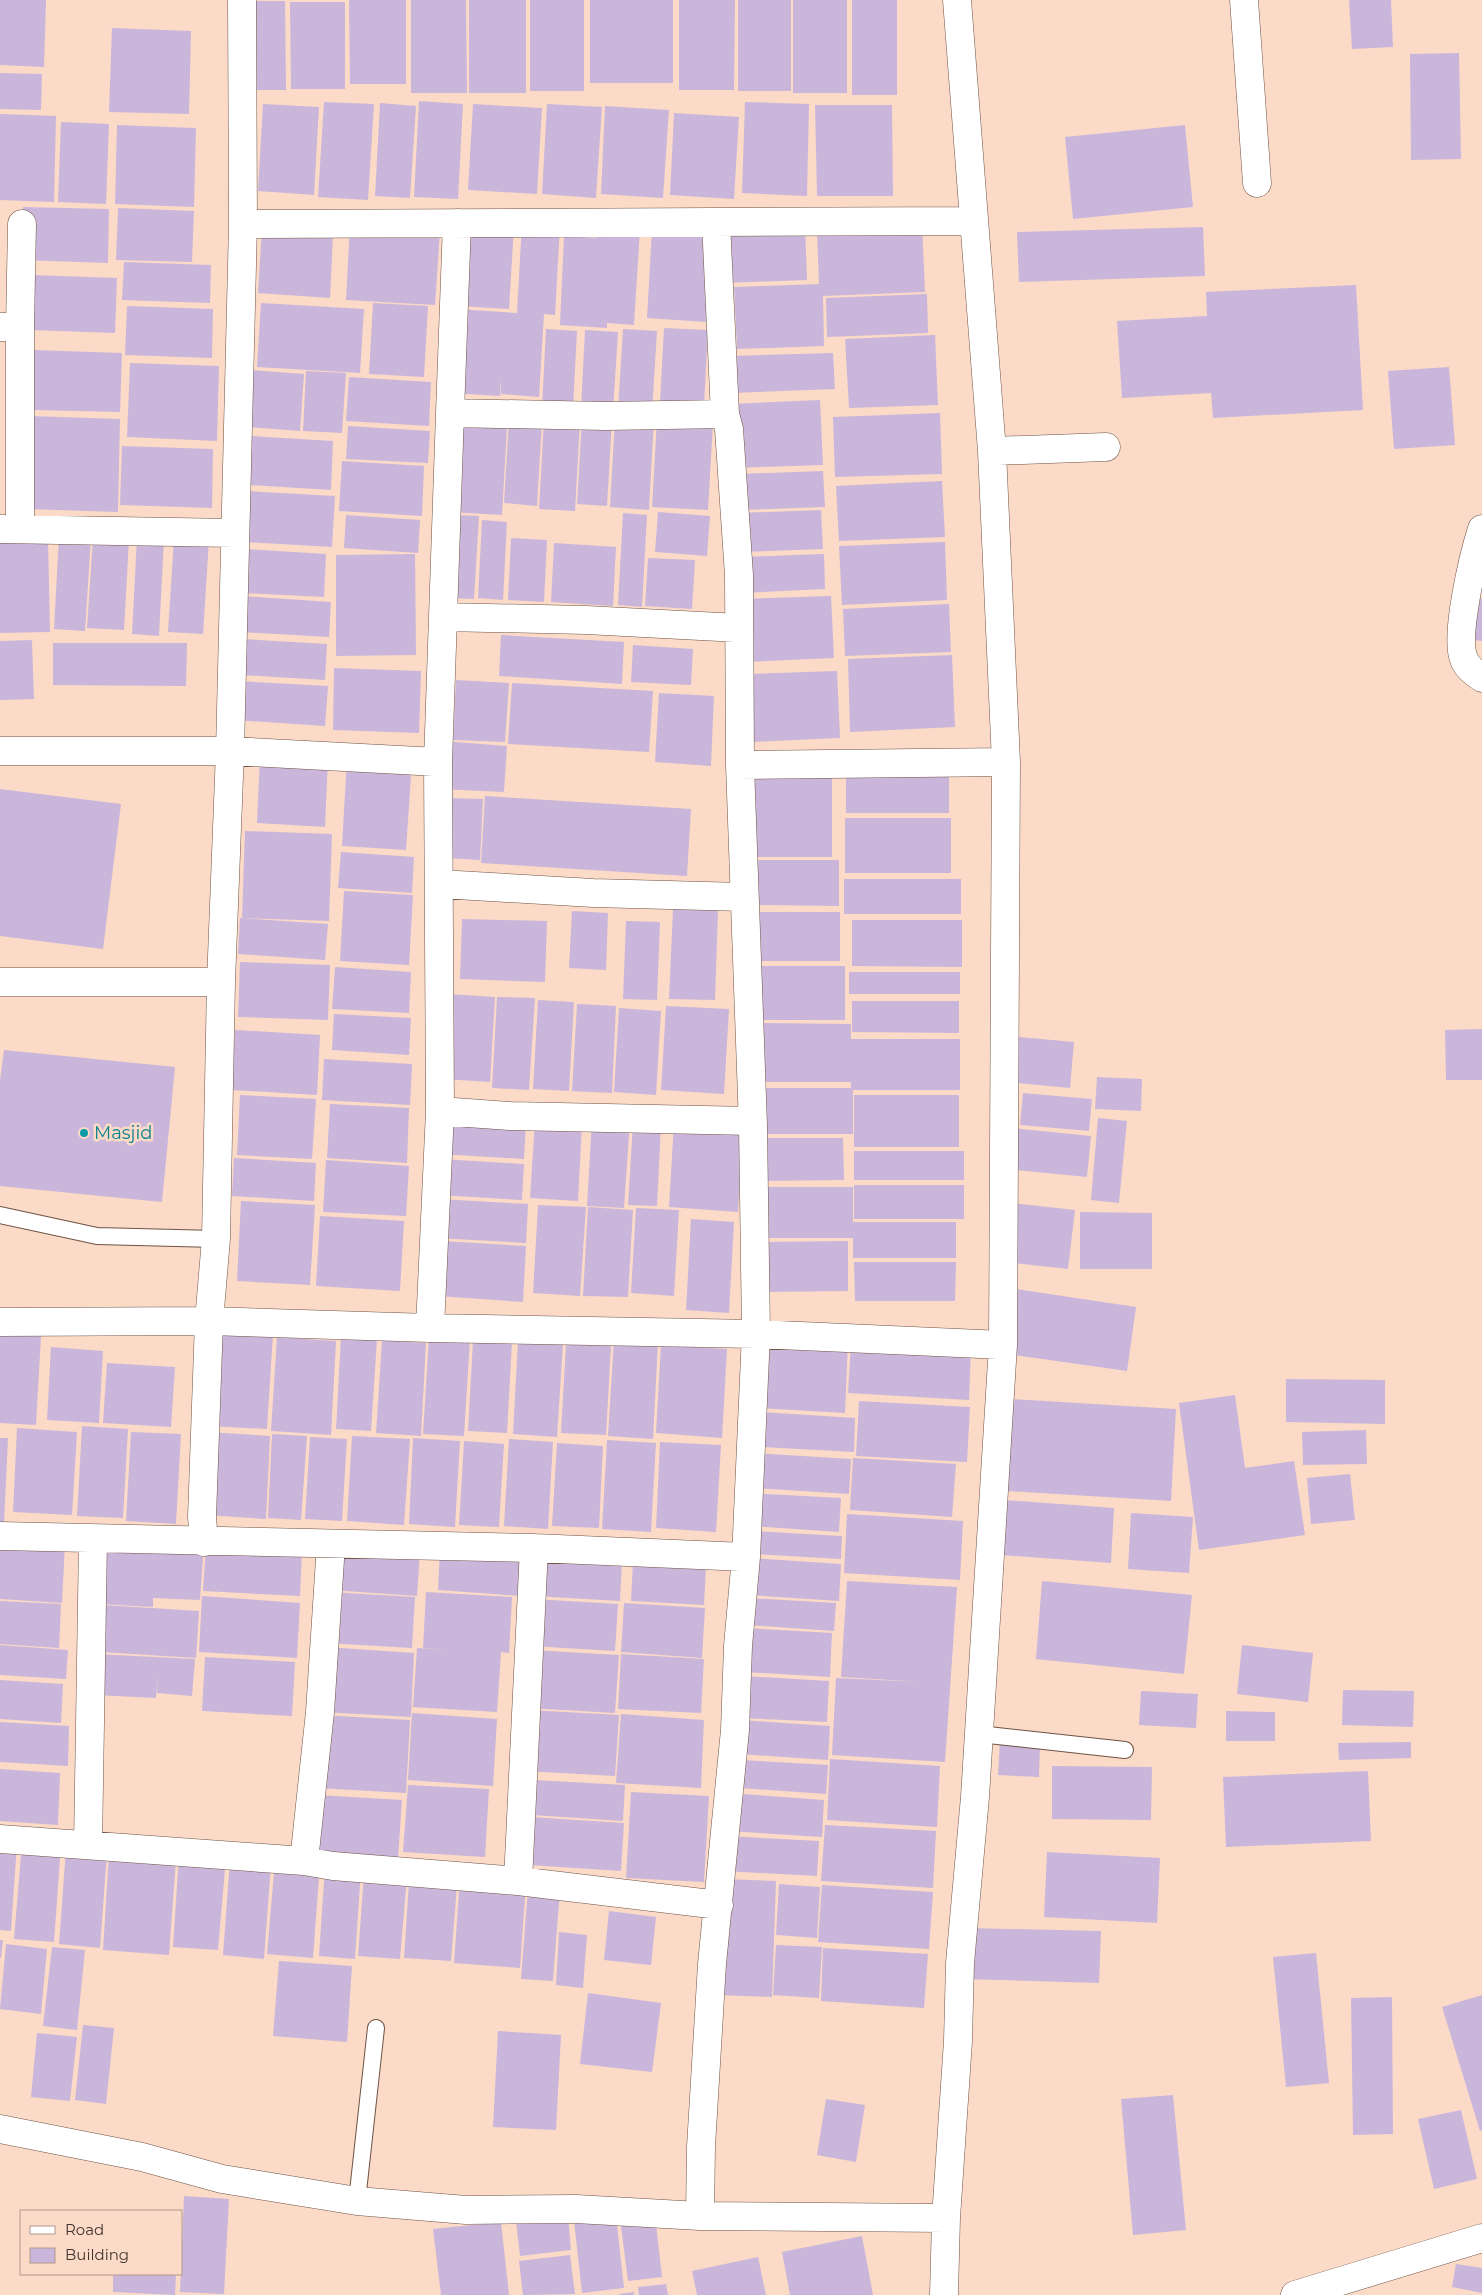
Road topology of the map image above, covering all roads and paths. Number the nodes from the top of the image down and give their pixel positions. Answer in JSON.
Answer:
{"nodes":[{"id":1,"x":242,"y":0,"type":"edge"},
{"id":2,"x":957,"y":0,"type":"edge"},
{"id":3,"x":1244,"y":0,"type":"edge"},
{"id":4,"x":1257,"y":184,"type":"dead end"},
{"id":5,"x":973,"y":221,"type":"junction"},
{"id":6,"x":457,"y":222,"type":"junction"},
{"id":7,"x":716,"y":222,"type":"junction"},
{"id":8,"x":22,"y":224,"type":"dead end"},
{"id":9,"x":243,"y":224,"type":"junction"},
{"id":10,"x":10,"y":327,"type":"edge"},
{"id":11,"x":450,"y":413,"type":"junction"},
{"id":12,"x":725,"y":414,"type":"junction"},
{"id":13,"x":1106,"y":447,"type":"dead end"},
{"id":14,"x":992,"y":451,"type":"junction"},
{"id":15,"x":10,"y":529,"type":"edge"},
{"id":16,"x":1482,"y":529,"type":"edge"},
{"id":17,"x":234,"y":533,"type":"junction"},
{"id":18,"x":443,"y":617,"type":"junction"},
{"id":19,"x":739,"y":628,"type":"junction"},
{"id":20,"x":1482,"y":678,"type":"edge"},
{"id":21,"x":0,"y":751,"type":"edge"},
{"id":22,"x":230,"y":751,"type":"junction"},
{"id":23,"x":438,"y":762,"type":"junction"},
{"id":24,"x":1006,"y":762,"type":"junction"},
{"id":25,"x":740,"y":766,"type":"junction"},
{"id":26,"x":440,"y":884,"type":"junction"},
{"id":27,"x":744,"y":897,"type":"junction"},
{"id":28,"x":0,"y":982,"type":"edge"},
{"id":29,"x":221,"y":982,"type":"junction"},
{"id":30,"x":440,"y":1111,"type":"junction"},
{"id":31,"x":752,"y":1121,"type":"junction"},
{"id":32,"x":0,"y":1214,"type":"edge"},
{"id":33,"x":216,"y":1239,"type":"junction"},
{"id":34,"x":209,"y":1321,"type":"junction"},
{"id":35,"x":0,"y":1322,"type":"edge"},
{"id":36,"x":430,"y":1328,"type":"junction"},
{"id":37,"x":756,"y":1334,"type":"junction"},
{"id":38,"x":1003,"y":1345,"type":"junction"},
{"id":39,"x":0,"y":1536,"type":"edge"},
{"id":40,"x":92,"y":1540,"type":"junction"},
{"id":41,"x":204,"y":1542,"type":"junction"},
{"id":42,"x":331,"y":1544,"type":"junction"},
{"id":43,"x":534,"y":1548,"type":"junction"},
{"id":44,"x":746,"y":1557,"type":"junction"},
{"id":45,"x":979,"y":1734,"type":"junction"},
{"id":46,"x":1125,"y":1750,"type":"dead end"},
{"id":47,"x":0,"y":1839,"type":"edge"},
{"id":48,"x":88,"y":1845,"type":"junction"},
{"id":49,"x":304,"y":1861,"type":"junction"},
{"id":50,"x":518,"y":1881,"type":"junction"},
{"id":51,"x":719,"y":1905,"type":"junction"},
{"id":52,"x":376,"y":2028,"type":"dead end"},
{"id":53,"x":0,"y":2128,"type":"edge"},
{"id":54,"x":357,"y":2201,"type":"junction"},
{"id":55,"x":700,"y":2216,"type":"junction"},
{"id":56,"x":946,"y":2218,"type":"junction"},
{"id":57,"x":1482,"y":2238,"type":"edge"},
{"id":58,"x":944,"y":2295,"type":"edge"},
{"id":59,"x":1294,"y":2295,"type":"edge"}],
"edges":[{"from":1,"to":9,"type":"main road"},
{"from":2,"to":5,"type":"main road"},
{"from":3,"to":4,"type":"main road"},
{"from":5,"to":7,"type":"main road"},
{"from":5,"to":14,"type":"main road"},
{"from":6,"to":7,"type":"main road"},
{"from":6,"to":9,"type":"main road"},
{"from":6,"to":11,"type":"main road"},
{"from":7,"to":12,"type":"main road"},
{"from":8,"to":10,"type":"main road"},
{"from":9,"to":17,"type":"main road"},
{"from":10,"to":15,"type":"main road"},
{"from":11,"to":12,"type":"main road"},
{"from":11,"to":18,"type":"main road"},
{"from":12,"to":19,"type":"main road"},
{"from":13,"to":14,"type":"main road"},
{"from":14,"to":24,"type":"main road"},
{"from":15,"to":17,"type":"main road"},
{"from":16,"to":20,"type":"main road"},
{"from":17,"to":22,"type":"main road"},
{"from":18,"to":19,"type":"main road"},
{"from":18,"to":23,"type":"main road"},
{"from":19,"to":25,"type":"main road"},
{"from":21,"to":22,"type":"main road"},
{"from":22,"to":23,"type":"main road"},
{"from":22,"to":29,"type":"main road"},
{"from":23,"to":26,"type":"main road"},
{"from":24,"to":25,"type":"main road"},
{"from":24,"to":38,"type":"main road"},
{"from":25,"to":27,"type":"main road"},
{"from":26,"to":27,"type":"main road"},
{"from":26,"to":30,"type":"main road"},
{"from":27,"to":31,"type":"main road"},
{"from":28,"to":29,"type":"main road"},
{"from":29,"to":33,"type":"main road"},
{"from":30,"to":31,"type":"main road"},
{"from":30,"to":36,"type":"main road"},
{"from":31,"to":37,"type":"main road"},
{"from":32,"to":33,"type":"lane"},
{"from":33,"to":34,"type":"main road"},
{"from":34,"to":35,"type":"main road"},
{"from":34,"to":36,"type":"main road"},
{"from":34,"to":41,"type":"main road"},
{"from":36,"to":37,"type":"main road"},
{"from":37,"to":38,"type":"main road"},
{"from":37,"to":44,"type":"main road"},
{"from":38,"to":45,"type":"main road"},
{"from":39,"to":40,"type":"main road"},
{"from":40,"to":41,"type":"main road"},
{"from":40,"to":48,"type":"main road"},
{"from":41,"to":42,"type":"main road"},
{"from":42,"to":43,"type":"main road"},
{"from":42,"to":49,"type":"main road"},
{"from":43,"to":44,"type":"main road"},
{"from":43,"to":50,"type":"main road"},
{"from":44,"to":51,"type":"main road"},
{"from":45,"to":46,"type":"lane"},
{"from":45,"to":56,"type":"main road"},
{"from":47,"to":48,"type":"main road"},
{"from":48,"to":49,"type":"main road"},
{"from":49,"to":50,"type":"main road"},
{"from":50,"to":51,"type":"main road"},
{"from":51,"to":55,"type":"main road"},
{"from":52,"to":54,"type":"lane"},
{"from":53,"to":54,"type":"main road"},
{"from":54,"to":55,"type":"main road"},
{"from":55,"to":56,"type":"main road"},
{"from":56,"to":58,"type":"main road"},
{"from":57,"to":59,"type":"main road"}]}
